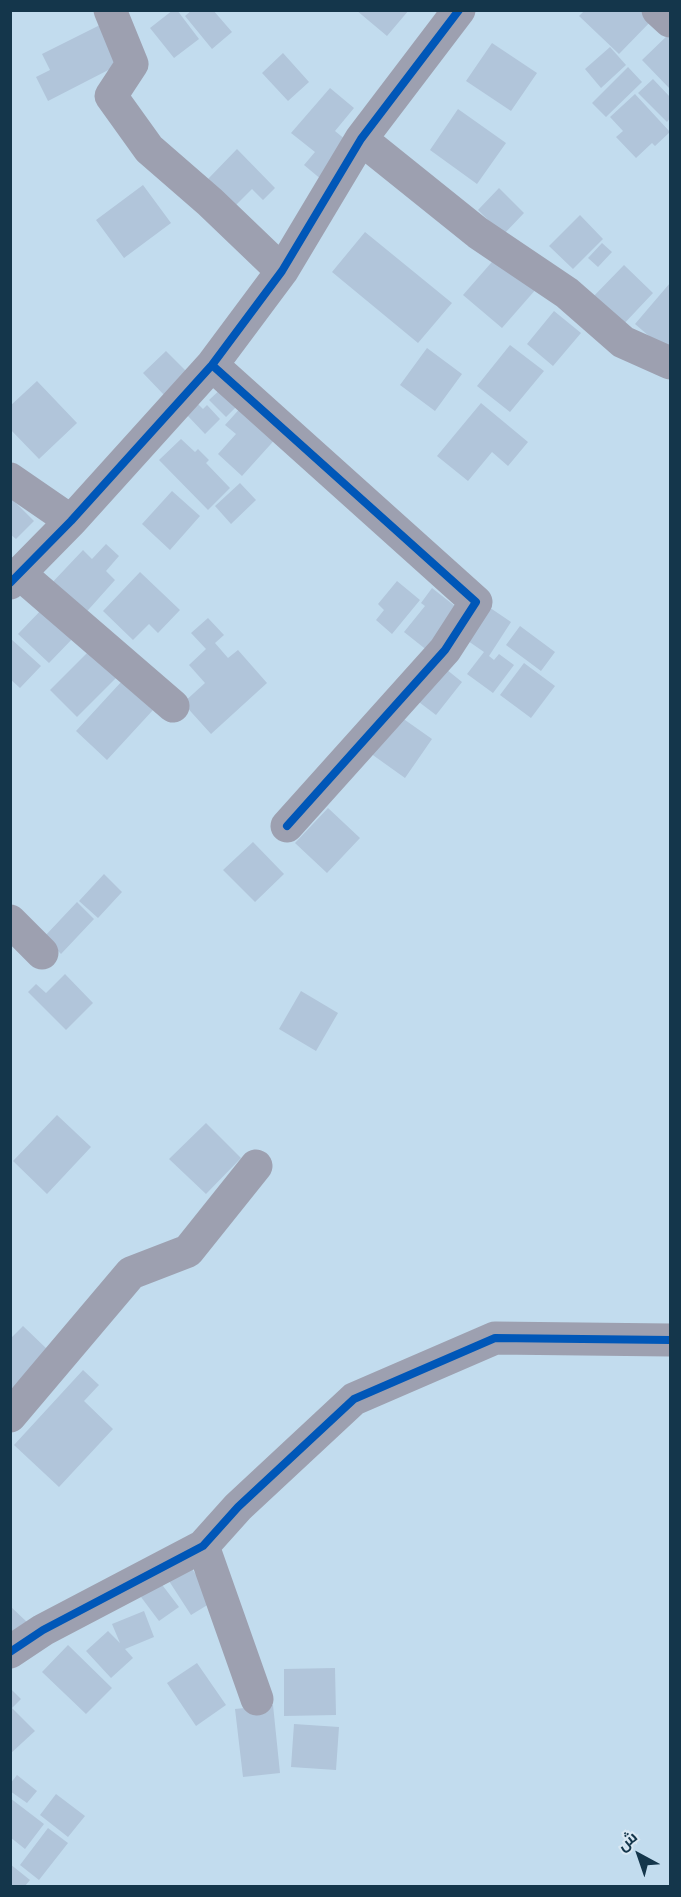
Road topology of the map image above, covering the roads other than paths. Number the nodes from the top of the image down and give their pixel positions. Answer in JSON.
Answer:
{"nodes":[{"id":1,"x":110,"y":10,"type":"edge"},
{"id":2,"x":459,"y":10,"type":"edge"},
{"id":3,"x":658,"y":10,"type":"edge"},
{"id":4,"x":670,"y":21,"type":"edge"},
{"id":5,"x":361,"y":139,"type":"junction"},
{"id":6,"x":282,"y":271,"type":"junction"},
{"id":7,"x":670,"y":363,"type":"edge"},
{"id":8,"x":212,"y":365,"type":"junction"},
{"id":9,"x":10,"y":479,"type":"edge"},
{"id":10,"x":71,"y":521,"type":"junction"},
{"id":11,"x":15,"y":578,"type":"edge"},
{"id":12,"x":173,"y":706,"type":"dead end"},
{"id":13,"x":287,"y":826,"type":"dead end"},
{"id":14,"x":10,"y":921,"type":"edge"},
{"id":15,"x":42,"y":953,"type":"dead end"},
{"id":16,"x":256,"y":1166,"type":"dead end"},
{"id":17,"x":670,"y":1340,"type":"edge"},
{"id":18,"x":10,"y":1416,"type":"edge"},
{"id":19,"x":203,"y":1546,"type":"junction"},
{"id":20,"x":10,"y":1652,"type":"edge"},
{"id":21,"x":257,"y":1699,"type":"dead end"}],
"edges":[{"from":1,"to":6,"type":"street"},
{"from":2,"to":5,"type":"street"},
{"from":3,"to":4,"type":"street"},
{"from":5,"to":6,"type":"street"},
{"from":5,"to":7,"type":"street"},
{"from":6,"to":8,"type":"street"},
{"from":8,"to":10,"type":"street"},
{"from":8,"to":13,"type":"street"},
{"from":9,"to":10,"type":"street"},
{"from":10,"to":11,"type":"street"},
{"from":11,"to":12,"type":"street"},
{"from":14,"to":15,"type":"street"},
{"from":16,"to":18,"type":"street"},
{"from":17,"to":19,"type":"street"},
{"from":19,"to":20,"type":"street"},
{"from":19,"to":21,"type":"street"}]}
